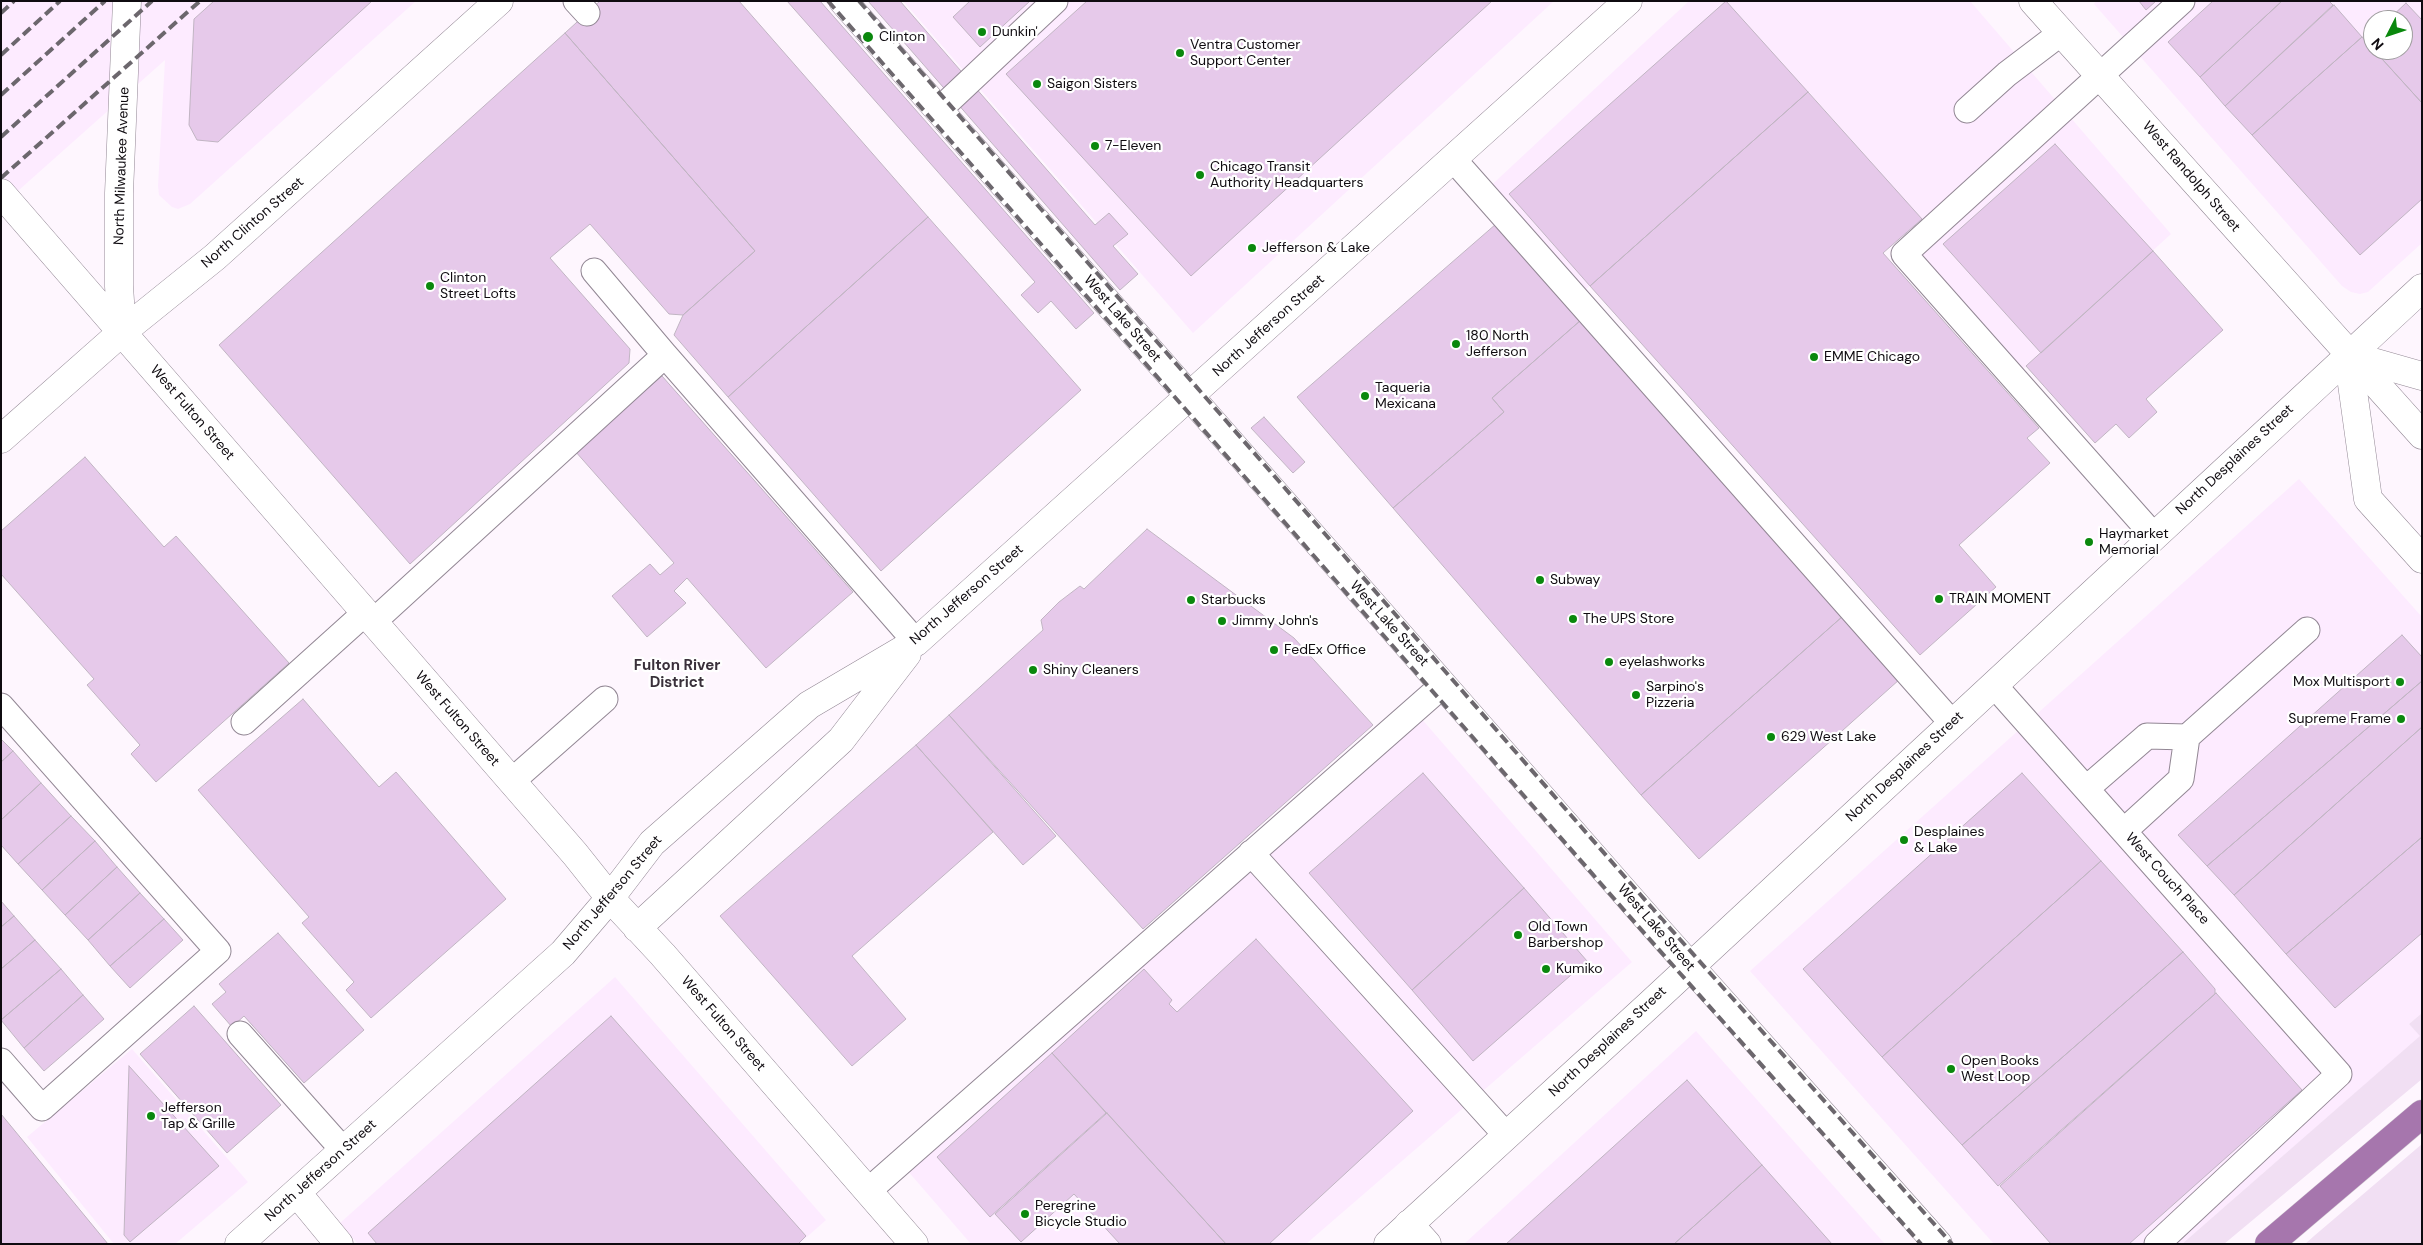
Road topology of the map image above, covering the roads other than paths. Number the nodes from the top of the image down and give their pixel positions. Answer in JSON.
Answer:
{"nodes":[{"id":1,"x":127,"y":1,"type":"edge"},
{"id":2,"x":499,"y":1,"type":"edge"},
{"id":3,"x":843,"y":1,"type":"edge"},
{"id":4,"x":1055,"y":1,"type":"edge"},
{"id":5,"x":1628,"y":1,"type":"edge"},
{"id":6,"x":2033,"y":1,"type":"edge"},
{"id":7,"x":2182,"y":1,"type":"edge"},
{"id":8,"x":2061,"y":32,"type":"junction"},
{"id":9,"x":2101,"y":74,"type":"junction"},
{"id":10,"x":939,"y":110,"type":"junction"},
{"id":11,"x":1967,"y":110,"type":"dead end"},
{"id":12,"x":1454,"y":160,"type":"junction"},
{"id":13,"x":1,"y":193,"type":"edge"},
{"id":14,"x":594,"y":271,"type":"dead end"},
{"id":15,"x":2422,"y":288,"type":"edge"},
{"id":16,"x":122,"y":332,"type":"junction"},
{"id":17,"x":665,"y":355,"type":"junction"},
{"id":18,"x":2348,"y":355,"type":"junction"},
{"id":19,"x":2422,"y":376,"type":"edge"},
{"id":20,"x":1189,"y":398,"type":"junction"},
{"id":21,"x":2422,"y":436,"type":"edge"},
{"id":22,"x":1,"y":439,"type":"edge"},
{"id":23,"x":2154,"y":536,"type":"junction"},
{"id":24,"x":2422,"y":559,"type":"edge"},
{"id":25,"x":369,"y":617,"type":"junction"},
{"id":26,"x":2307,"y":630,"type":"dead end"},
{"id":27,"x":916,"y":642,"type":"junction"},
{"id":28,"x":1443,"y":685,"type":"junction"},
{"id":29,"x":1994,"y":685,"type":"junction"},
{"id":30,"x":605,"y":699,"type":"dead end"},
{"id":31,"x":1,"y":706,"type":"edge"},
{"id":32,"x":244,"y":722,"type":"dead end"},
{"id":33,"x":1952,"y":723,"type":"junction"},
{"id":34,"x":2187,"y":737,"type":"junction"},
{"id":35,"x":512,"y":781,"type":"junction"},
{"id":36,"x":2087,"y":788,"type":"junction"},
{"id":37,"x":2124,"y":831,"type":"junction"},
{"id":38,"x":1251,"y":853,"type":"junction"},
{"id":39,"x":610,"y":898,"type":"junction"},
{"id":40,"x":637,"y":928,"type":"junction"},
{"id":41,"x":1690,"y":966,"type":"junction"},
{"id":42,"x":240,"y":1034,"type":"dead end"},
{"id":43,"x":1,"y":1061,"type":"edge"},
{"id":44,"x":2422,"y":1114,"type":"edge"},
{"id":45,"x":1506,"y":1135,"type":"junction"},
{"id":46,"x":344,"y":1151,"type":"junction"},
{"id":47,"x":868,"y":1191,"type":"junction"},
{"id":48,"x":297,"y":1193,"type":"junction"},
{"id":49,"x":1409,"y":1224,"type":"junction"},
{"id":50,"x":239,"y":1244,"type":"edge"},
{"id":51,"x":339,"y":1244,"type":"edge"},
{"id":52,"x":914,"y":1244,"type":"edge"},
{"id":53,"x":1388,"y":1244,"type":"edge"},
{"id":54,"x":1427,"y":1244,"type":"edge"},
{"id":55,"x":1938,"y":1244,"type":"edge"},
{"id":56,"x":2156,"y":1244,"type":"edge"},
{"id":57,"x":2268,"y":1244,"type":"edge"}],
"edges":[{"from":1,"to":16,"type":"main road","name":"North Milwaukee Avenue"},
{"from":2,"to":16,"type":"main road","name":"North Clinton Street"},
{"from":3,"to":10,"type":"main road","name":"West Lake Street"},
{"from":4,"to":10,"type":"lane"},
{"from":5,"to":12,"type":"main road","name":"North Jefferson Street"},
{"from":6,"to":8,"type":"main road","name":"West Randolph Street"},
{"from":7,"to":9,"type":"lane"},
{"from":8,"to":9,"type":"main road","name":"West Randolph Street"},
{"from":8,"to":11,"type":"lane"},
{"from":9,"to":18,"type":"main road","name":"West Randolph Street"},
{"from":9,"to":23,"type":"lane"},
{"from":10,"to":20,"type":"main road","name":"West Lake Street"},
{"from":12,"to":20,"type":"main road","name":"North Jefferson Street"},
{"from":12,"to":33,"type":"lane"},
{"from":13,"to":16,"type":"main road","name":"West Fulton Street"},
{"from":14,"to":17,"type":"lane"},
{"from":15,"to":18,"type":"main road","name":"North Desplaines Street"},
{"from":16,"to":22,"type":"main road","name":"North Clinton Street"},
{"from":16,"to":25,"type":"main road","name":"West Fulton Street"},
{"from":17,"to":25,"type":"lane"},
{"from":17,"to":27,"type":"lane"},
{"from":18,"to":19,"type":"main road"},
{"from":18,"to":21,"type":"main road","name":"West Randolph Street"},
{"from":18,"to":23,"type":"main road","name":"North Desplaines Street"},
{"from":18,"to":24,"type":"main road"},
{"from":20,"to":27,"type":"main road","name":"North Jefferson Street"},
{"from":20,"to":28,"type":"main road","name":"West Lake Street"},
{"from":23,"to":29,"type":"main road","name":"North Desplaines Street"},
{"from":25,"to":32,"type":"lane"},
{"from":25,"to":35,"type":"main road","name":"West Fulton Street"},
{"from":26,"to":34,"type":"lane"},
{"from":27,"to":39,"type":"main road","name":"North Jefferson Street"},
{"from":27,"to":40,"type":"main road"},
{"from":28,"to":38,"type":"lane"},
{"from":28,"to":41,"type":"main road","name":"West Lake Street"},
{"from":29,"to":33,"type":"main road","name":"North Desplaines Street"},
{"from":29,"to":36,"type":"lane","name":"West Couch Place"},
{"from":30,"to":35,"type":"lane"},
{"from":31,"to":43,"type":"lane"},
{"from":33,"to":41,"type":"main road","name":"North Desplaines Street"},
{"from":34,"to":36,"type":"lane"},
{"from":34,"to":37,"type":"lane"},
{"from":35,"to":39,"type":"main road","name":"West Fulton Street"},
{"from":36,"to":37,"type":"lane","name":"West Couch Place"},
{"from":37,"to":56,"type":"lane","name":"West Couch Place"},
{"from":38,"to":45,"type":"lane"},
{"from":38,"to":47,"type":"lane"},
{"from":39,"to":40,"type":"main road","name":"West Fulton Street"},
{"from":39,"to":46,"type":"main road","name":"North Jefferson Street"},
{"from":40,"to":47,"type":"main road","name":"West Fulton Street"},
{"from":41,"to":45,"type":"main road","name":"North Desplaines Street"},
{"from":41,"to":55,"type":"main road","name":"West Lake Street"},
{"from":42,"to":46,"type":"lane"},
{"from":44,"to":57,"type":"highway"},
{"from":45,"to":49,"type":"main road","name":"North Desplaines Street"},
{"from":46,"to":48,"type":"main road","name":"North Jefferson Street"},
{"from":47,"to":52,"type":"main road","name":"West Fulton Street"},
{"from":48,"to":50,"type":"main road","name":"North Jefferson Street"},
{"from":48,"to":51,"type":"main road"},
{"from":49,"to":53,"type":"main road","name":"North Desplaines Street"},
{"from":49,"to":54,"type":"main road"}]}
